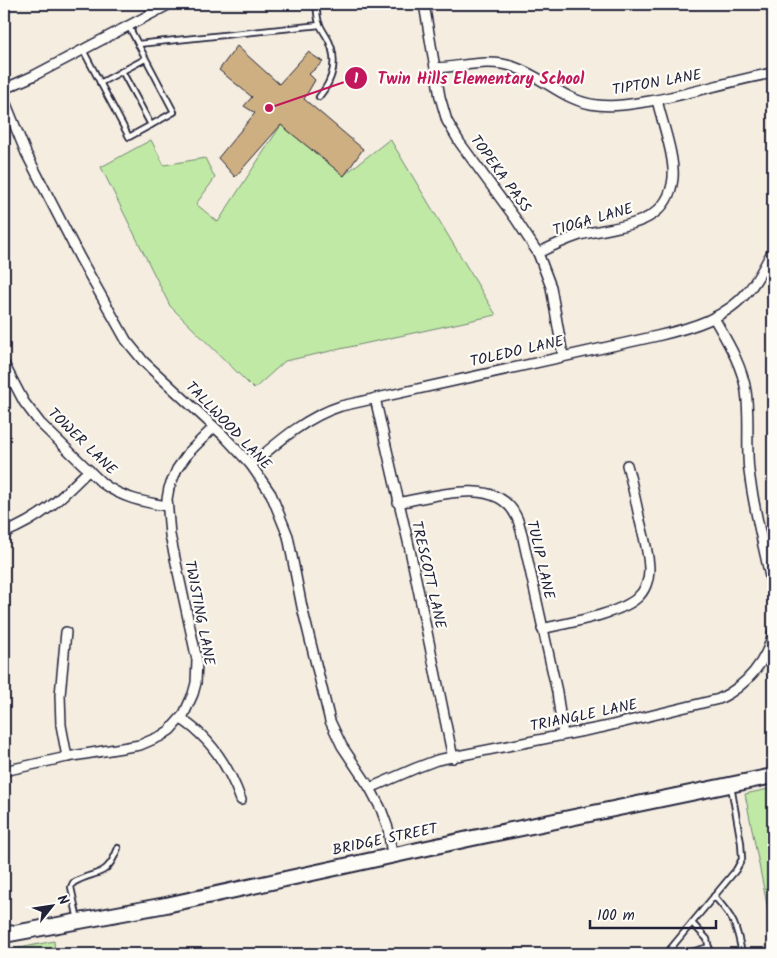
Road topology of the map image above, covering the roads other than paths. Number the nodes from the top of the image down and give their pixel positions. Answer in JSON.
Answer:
{"nodes":[{"id":1,"x":170,"y":4,"type":"edge"},
{"id":2,"x":316,"y":4,"type":"edge"},
{"id":3,"x":424,"y":4,"type":"edge"},
{"id":4,"x":128,"y":25,"type":"junction"},
{"id":5,"x":320,"y":25,"type":"junction"},
{"id":6,"x":138,"y":44,"type":"junction"},
{"id":7,"x":83,"y":50,"type":"junction"},
{"id":8,"x":146,"y":59,"type":"junction"},
{"id":9,"x":435,"y":68,"type":"junction"},
{"id":10,"x":122,"y":71,"type":"junction"},
{"id":11,"x":773,"y":73,"type":"edge"},
{"id":12,"x":100,"y":83,"type":"junction"},
{"id":13,"x":4,"y":90,"type":"edge"},
{"id":14,"x":320,"y":96,"type":"dead end"},
{"id":15,"x":4,"y":98,"type":"edge"},
{"id":16,"x":657,"y":100,"type":"junction"},
{"id":17,"x":151,"y":125,"type":"junction"},
{"id":18,"x":773,"y":250,"type":"edge"},
{"id":19,"x":538,"y":253,"type":"junction"},
{"id":20,"x":714,"y":318,"type":"junction"},
{"id":21,"x":563,"y":356,"type":"junction"},
{"id":22,"x":4,"y":364,"type":"edge"},
{"id":23,"x":375,"y":398,"type":"junction"},
{"id":24,"x":214,"y":427,"type":"junction"},
{"id":25,"x":251,"y":465,"type":"junction"},
{"id":26,"x":626,"y":465,"type":"dead end"},
{"id":27,"x":89,"y":470,"type":"junction"},
{"id":28,"x":398,"y":503,"type":"junction"},
{"id":29,"x":167,"y":506,"type":"junction"},
{"id":30,"x":4,"y":533,"type":"edge"},
{"id":31,"x":773,"y":591,"type":"edge"},
{"id":32,"x":542,"y":629,"type":"junction"},
{"id":33,"x":66,"y":632,"type":"dead end"},
{"id":34,"x":773,"y":632,"type":"edge"},
{"id":35,"x":181,"y":719,"type":"junction"},
{"id":36,"x":563,"y":735,"type":"junction"},
{"id":37,"x":67,"y":757,"type":"junction"},
{"id":38,"x":453,"y":758,"type":"junction"},
{"id":39,"x":4,"y":771,"type":"edge"},
{"id":40,"x":773,"y":776,"type":"edge"},
{"id":41,"x":731,"y":785,"type":"junction"},
{"id":42,"x":370,"y":788,"type":"junction"},
{"id":43,"x":241,"y":800,"type":"dead end"},
{"id":44,"x":118,"y":848,"type":"dead end"},
{"id":45,"x":392,"y":855,"type":"junction"},
{"id":46,"x":714,"y":896,"type":"junction"},
{"id":47,"x":78,"y":921,"type":"junction"},
{"id":48,"x":692,"y":923,"type":"junction"},
{"id":49,"x":4,"y":935,"type":"edge"},
{"id":50,"x":709,"y":947,"type":"junction"},
{"id":51,"x":666,"y":954,"type":"edge"},
{"id":52,"x":688,"y":954,"type":"edge"},
{"id":53,"x":710,"y":954,"type":"edge"},
{"id":54,"x":742,"y":954,"type":"edge"}],
"edges":[{"from":1,"to":4,"type":"street"},
{"from":2,"to":5,"type":"lane"},
{"from":3,"to":9,"type":"street","name":"TOPEKA PASS"},
{"from":4,"to":6,"type":"lane"},
{"from":4,"to":7,"type":"street"},
{"from":5,"to":6,"type":"lane"},
{"from":5,"to":14,"type":"lane"},
{"from":6,"to":8,"type":"lane"},
{"from":7,"to":12,"type":"lane"},
{"from":7,"to":13,"type":"street"},
{"from":8,"to":10,"type":"lane"},
{"from":8,"to":17,"type":"lane"},
{"from":9,"to":16,"type":"street","name":"TIPTON LANE"},
{"from":9,"to":19,"type":"street","name":"TOPEKA PASS"},
{"from":10,"to":12,"type":"lane"},
{"from":10,"to":17,"type":"lane"},
{"from":11,"to":16,"type":"street","name":"TIPTON LANE"},
{"from":12,"to":17,"type":"lane"},
{"from":15,"to":24,"type":"street","name":"TALLWOOD LANE"},
{"from":16,"to":19,"type":"street","name":"TIOGA LANE"},
{"from":18,"to":20,"type":"street","name":"TOLEDO LANE"},
{"from":19,"to":21,"type":"street","name":"TOPEKA PASS"},
{"from":20,"to":21,"type":"street","name":"TOLEDO LANE"},
{"from":20,"to":31,"type":"street"},
{"from":21,"to":23,"type":"street","name":"TOLEDO LANE"},
{"from":22,"to":27,"type":"street","name":"TOWER LANE"},
{"from":23,"to":25,"type":"street","name":"TOLEDO LANE"},
{"from":23,"to":28,"type":"street","name":"TRESCOTT LANE"},
{"from":24,"to":25,"type":"street","name":"TALLWOOD LANE"},
{"from":24,"to":29,"type":"street","name":"TWISTING LANE"},
{"from":25,"to":42,"type":"street","name":"TALLWOOD LANE"},
{"from":26,"to":32,"type":"street"},
{"from":27,"to":29,"type":"street","name":"TOWER LANE"},
{"from":27,"to":30,"type":"street"},
{"from":28,"to":32,"type":"street","name":"TULIP LANE"},
{"from":28,"to":38,"type":"street","name":"TRESCOTT LANE"},
{"from":29,"to":35,"type":"street","name":"TWISTING LANE"},
{"from":32,"to":36,"type":"street","name":"TULIP LANE"},
{"from":33,"to":37,"type":"street"},
{"from":34,"to":36,"type":"street","name":"TRIANGLE LANE"},
{"from":35,"to":37,"type":"street","name":"TWISTING LANE"},
{"from":35,"to":43,"type":"street"},
{"from":36,"to":38,"type":"street","name":"TRIANGLE LANE"},
{"from":37,"to":39,"type":"street","name":"TWISTING LANE"},
{"from":38,"to":42,"type":"street","name":"TRIANGLE LANE"},
{"from":40,"to":41,"type":"main road","name":"BRIDGE STREET"},
{"from":41,"to":45,"type":"main road","name":"BRIDGE STREET"},
{"from":41,"to":46,"type":"lane"},
{"from":42,"to":45,"type":"street","name":"TALLWOOD LANE"},
{"from":44,"to":47,"type":"lane"},
{"from":45,"to":47,"type":"main road","name":"BRIDGE STREET"},
{"from":46,"to":48,"type":"lane"},
{"from":46,"to":54,"type":"lane"},
{"from":47,"to":49,"type":"main road","name":"BRIDGE STREET"},
{"from":48,"to":50,"type":"lane"},
{"from":48,"to":51,"type":"lane"},
{"from":50,"to":52,"type":"lane"},
{"from":50,"to":53,"type":"lane"}]}
